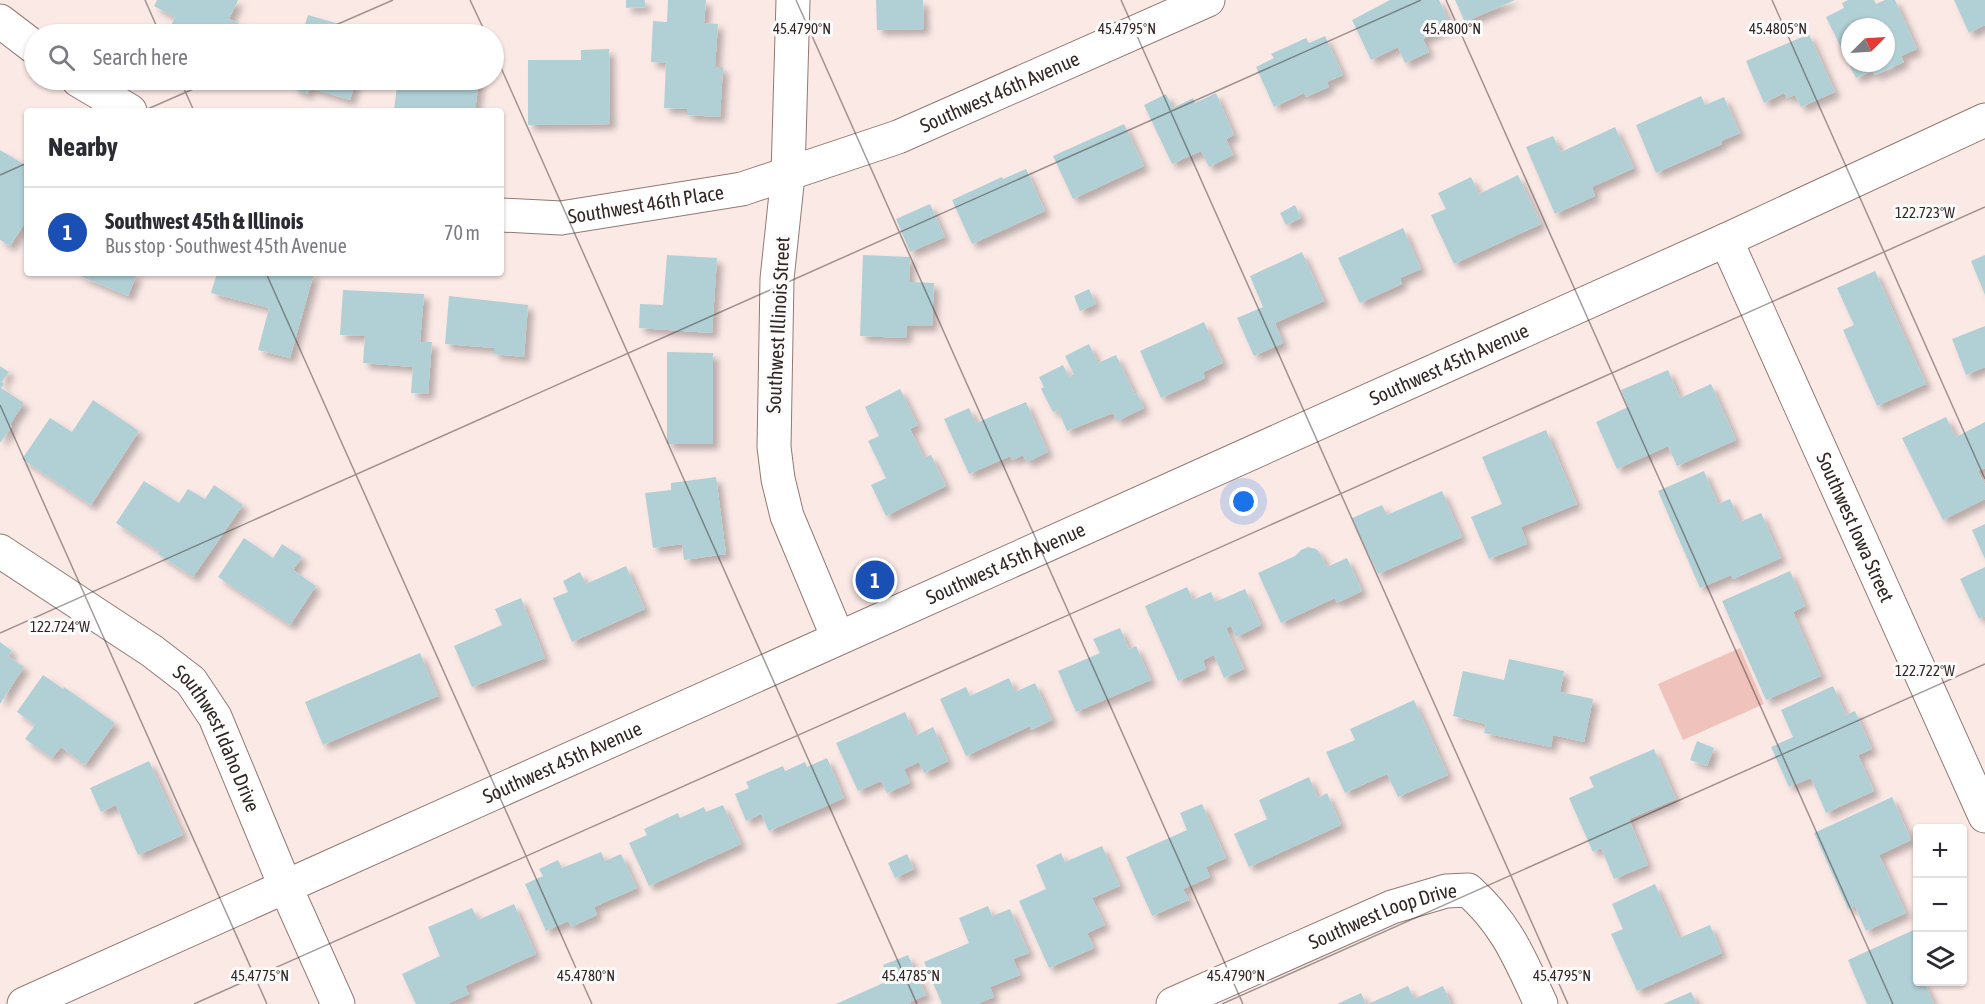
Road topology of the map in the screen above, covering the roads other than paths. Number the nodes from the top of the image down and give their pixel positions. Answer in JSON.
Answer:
{"nodes":[{"id":1,"x":793,"y":0,"type":"edge"},
{"id":2,"x":1208,"y":0,"type":"edge"},
{"id":3,"x":0,"y":21,"type":"edge"},
{"id":4,"x":24,"y":39,"type":"edge"},
{"id":5,"x":95,"y":90,"type":"edge"},
{"id":6,"x":125,"y":108,"type":"edge"},
{"id":7,"x":1985,"y":120,"type":"edge"},
{"id":8,"x":788,"y":175,"type":"junction"},
{"id":9,"x":504,"y":215,"type":"edge"},
{"id":10,"x":1726,"y":240,"type":"junction"},
{"id":11,"x":0,"y":551,"type":"edge"},
{"id":12,"x":838,"y":638,"type":"junction"},
{"id":13,"x":1985,"y":816,"type":"edge"},
{"id":14,"x":286,"y":888,"type":"junction"},
{"id":15,"x":24,"y":1004,"type":"edge"},
{"id":16,"x":338,"y":1004,"type":"edge"},
{"id":17,"x":1173,"y":1004,"type":"edge"},
{"id":18,"x":1541,"y":1004,"type":"edge"}],
"edges":[{"from":1,"to":8,"type":"street","name":"Southwest Illinois Street"},
{"from":2,"to":8,"type":"street","name":"Southwest 46th Avenue"},
{"from":3,"to":4,"type":"street"},
{"from":5,"to":6,"type":"street"},
{"from":7,"to":10,"type":"street","name":"Southwest 45th Avenue"},
{"from":8,"to":9,"type":"street","name":"Southwest 46th Place"},
{"from":8,"to":12,"type":"street","name":"Southwest Illinois Street"},
{"from":10,"to":12,"type":"street","name":"Southwest 45th Avenue"},
{"from":10,"to":13,"type":"street","name":"Southwest Iowa Street"},
{"from":11,"to":14,"type":"street","name":"Southwest Idaho Drive"},
{"from":12,"to":14,"type":"street","name":"Southwest 45th Avenue"},
{"from":14,"to":15,"type":"street","name":"Southwest 45th Avenue"},
{"from":14,"to":16,"type":"street","name":"Southwest Idaho Drive"},
{"from":17,"to":18,"type":"street","name":"Southwest Loop Drive"}]}
